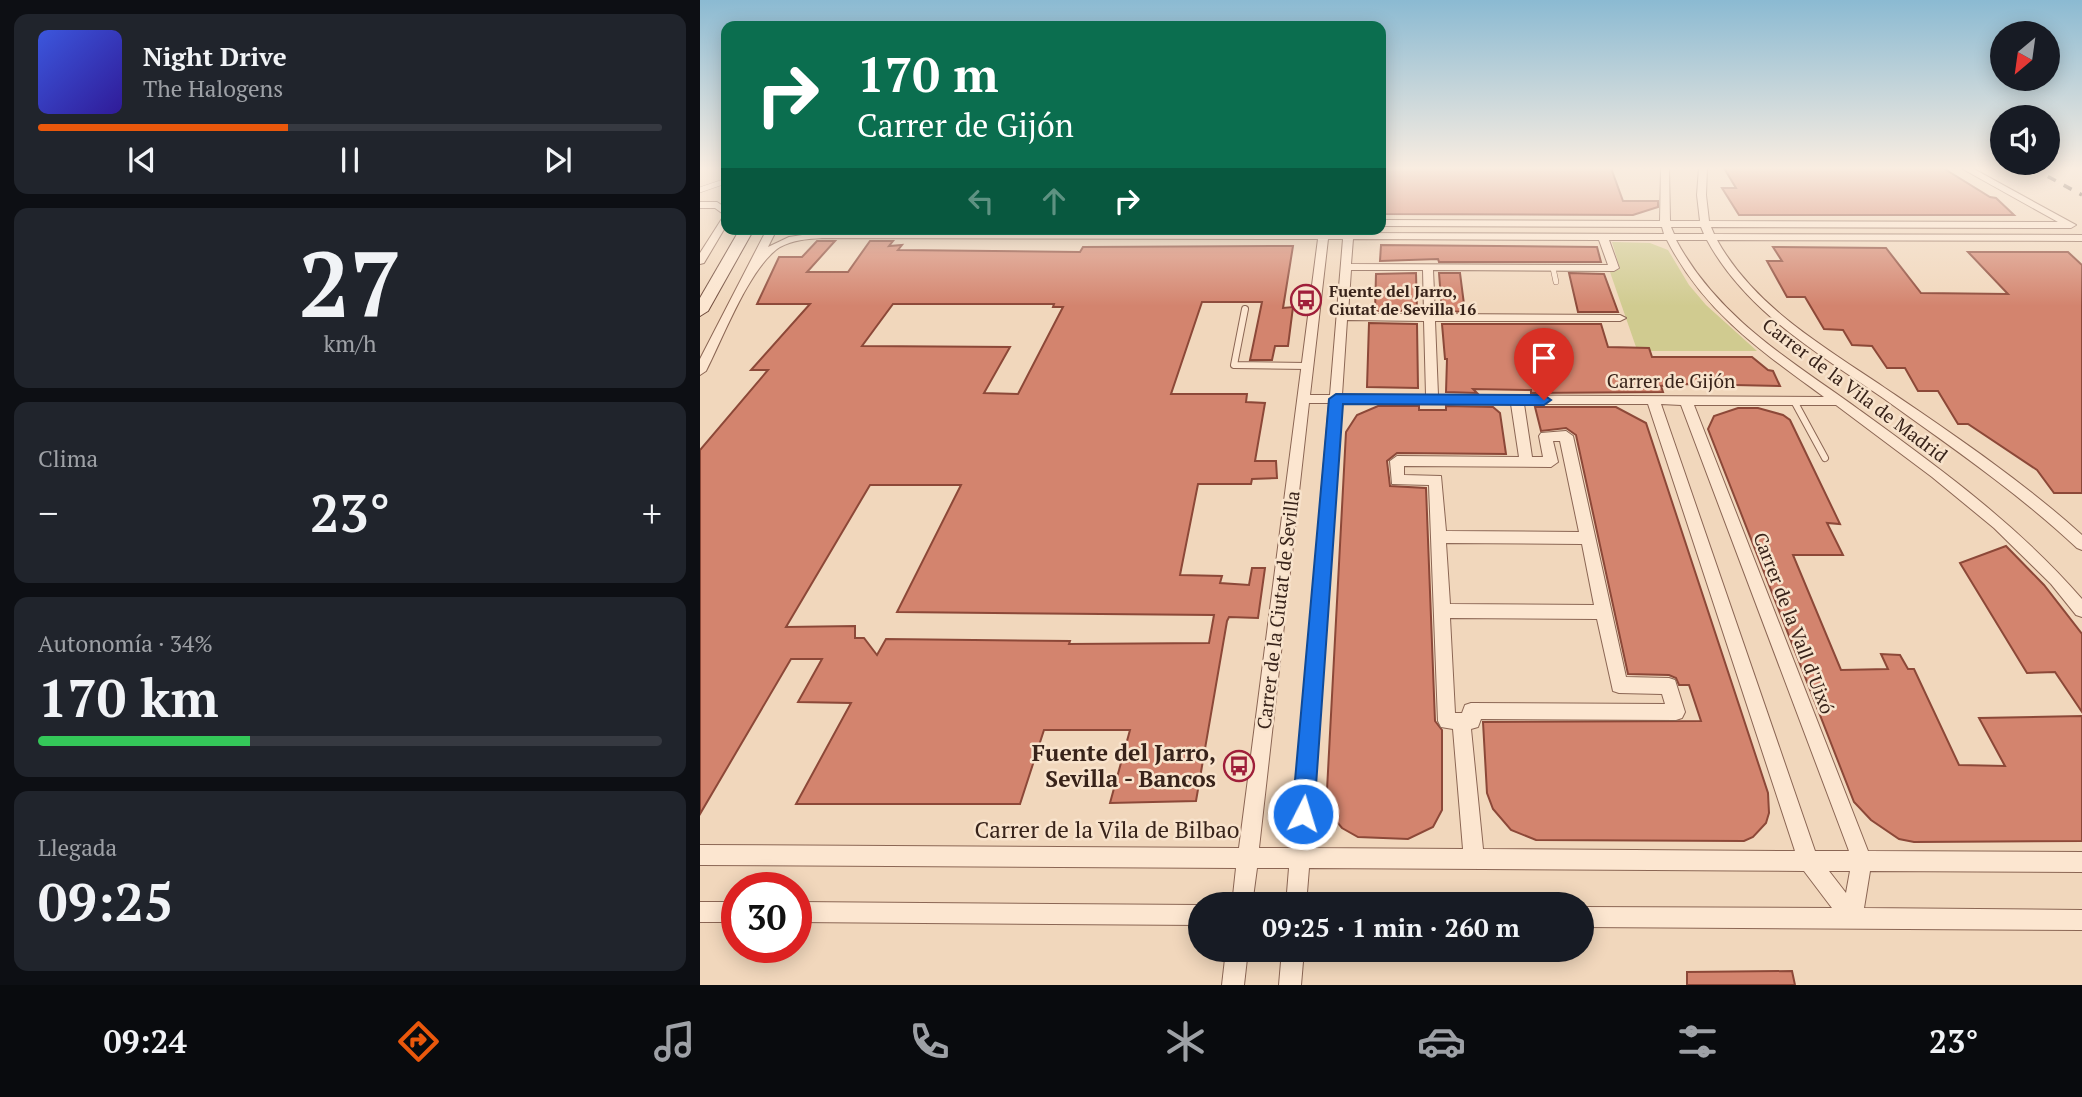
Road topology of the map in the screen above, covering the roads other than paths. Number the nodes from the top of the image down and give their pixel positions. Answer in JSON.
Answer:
{"nodes":[{"id":1,"x":1667,"y":214,"type":"edge"},
{"id":2,"x":1703,"y":214,"type":"edge"},
{"id":3,"x":2050,"y":214,"type":"edge"},
{"id":4,"x":1386,"y":223,"type":"edge"},
{"id":5,"x":2071,"y":225,"type":"junction"},
{"id":6,"x":721,"y":227,"type":"edge"},
{"id":7,"x":1668,"y":230,"type":"junction"},
{"id":8,"x":1708,"y":230,"type":"junction"},
{"id":9,"x":2082,"y":231,"type":"edge"},
{"id":10,"x":1386,"y":233,"type":"edge"},
{"id":11,"x":744,"y":235,"type":"edge"},
{"id":12,"x":769,"y":235,"type":"edge"},
{"id":13,"x":822,"y":235,"type":"edge"},
{"id":14,"x":1323,"y":235,"type":"edge"},
{"id":15,"x":1349,"y":235,"type":"edge"},
{"id":16,"x":1603,"y":236,"type":"junction"},
{"id":17,"x":2082,"y":238,"type":"edge"},
{"id":18,"x":700,"y":261,"type":"edge"},
{"id":19,"x":755,"y":264,"type":"junction"},
{"id":20,"x":1346,"y":267,"type":"junction"},
{"id":21,"x":1428,"y":268,"type":"junction"},
{"id":22,"x":1553,"y":268,"type":"junction"},
{"id":23,"x":1556,"y":282,"type":"dead end"},
{"id":24,"x":1245,"y":310,"type":"dead end"},
{"id":25,"x":700,"y":311,"type":"edge"},
{"id":26,"x":1342,"y":317,"type":"junction"},
{"id":27,"x":1429,"y":317,"type":"junction"},
{"id":28,"x":1619,"y":318,"type":"dead end"},
{"id":29,"x":1307,"y":366,"type":"junction"},
{"id":30,"x":700,"y":370,"type":"edge"},
{"id":31,"x":1303,"y":399,"type":"junction"},
{"id":32,"x":1336,"y":399,"type":"junction"},
{"id":33,"x":1432,"y":399,"type":"junction"},
{"id":34,"x":1517,"y":400,"type":"junction"},
{"id":35,"x":1653,"y":400,"type":"junction"},
{"id":36,"x":1686,"y":400,"type":"junction"},
{"id":37,"x":1794,"y":401,"type":"junction"},
{"id":38,"x":1838,"y":401,"type":"junction"},
{"id":39,"x":1825,"y":458,"type":"dead end"},
{"id":40,"x":1526,"y":462,"type":"junction"},
{"id":41,"x":1438,"y":537,"type":"junction"},
{"id":42,"x":1587,"y":538,"type":"junction"},
{"id":43,"x":2082,"y":544,"type":"edge"},
{"id":44,"x":2082,"y":610,"type":"edge"},
{"id":45,"x":1442,"y":611,"type":"junction"},
{"id":46,"x":1603,"y":612,"type":"junction"},
{"id":47,"x":1461,"y":721,"type":"junction"},
{"id":48,"x":700,"y":855,"type":"edge"},
{"id":49,"x":1248,"y":858,"type":"junction"},
{"id":50,"x":1300,"y":858,"type":"junction"},
{"id":51,"x":1474,"y":859,"type":"junction"},
{"id":52,"x":1808,"y":860,"type":"junction"},
{"id":53,"x":1862,"y":860,"type":"junction"},
{"id":54,"x":2082,"y":862,"type":"edge"},
{"id":55,"x":1244,"y":892,"type":"edge"},
{"id":56,"x":1297,"y":892,"type":"edge"},
{"id":57,"x":700,"y":912,"type":"edge"},
{"id":58,"x":721,"y":912,"type":"edge"},
{"id":59,"x":812,"y":912,"type":"edge"},
{"id":60,"x":1188,"y":915,"type":"edge"},
{"id":61,"x":1594,"y":917,"type":"edge"},
{"id":62,"x":1852,"y":918,"type":"junction"},
{"id":63,"x":2082,"y":919,"type":"edge"},
{"id":64,"x":1236,"y":962,"type":"edge"},
{"id":65,"x":1292,"y":962,"type":"edge"},
{"id":66,"x":1233,"y":985,"type":"edge"},
{"id":67,"x":1290,"y":985,"type":"edge"}],
"edges":[{"from":1,"to":7,"type":"street"},
{"from":2,"to":8,"type":"street","name":"Carrer de la Vila de Madrid"},
{"from":3,"to":5,"type":"street"},
{"from":4,"to":7,"type":"street"},
{"from":5,"to":8,"type":"street"},
{"from":5,"to":9,"type":"street"},
{"from":6,"to":18,"type":"street"},
{"from":7,"to":8,"type":"street"},
{"from":7,"to":16,"type":"street"},
{"from":7,"to":38,"type":"street","name":"Carrer de la Vila de Madrid"},
{"from":8,"to":17,"type":"street"},
{"from":8,"to":43,"type":"street","name":"Carrer de la Vila de Madrid"},
{"from":10,"to":16,"type":"street"},
{"from":11,"to":25,"type":"street"},
{"from":12,"to":19,"type":"street"},
{"from":13,"to":19,"type":"street"},
{"from":14,"to":29,"type":"street","name":"Carrer de la Ciutat de Sevilla"},
{"from":15,"to":20,"type":"street","name":"Carrer de la Ciutat de Sevilla"},
{"from":16,"to":22,"type":"street"},
{"from":19,"to":30,"type":"street"},
{"from":20,"to":21,"type":"street"},
{"from":20,"to":26,"type":"street","name":"Carrer de la Ciutat de Sevilla"},
{"from":21,"to":22,"type":"street"},
{"from":21,"to":27,"type":"street"},
{"from":22,"to":23,"type":"lane"},
{"from":24,"to":29,"type":"lane"},
{"from":26,"to":27,"type":"street"},
{"from":26,"to":32,"type":"street","name":"Carrer de la Ciutat de Sevilla"},
{"from":27,"to":28,"type":"street"},
{"from":27,"to":33,"type":"street"},
{"from":29,"to":31,"type":"street","name":"Carrer de la Ciutat de Sevilla"},
{"from":31,"to":32,"type":"street"},
{"from":31,"to":49,"type":"street","name":"Carrer de la Ciutat de Sevilla"},
{"from":32,"to":33,"type":"street","name":"Carrer de Gijón"},
{"from":32,"to":50,"type":"street","name":"Carrer de la Ciutat de Sevilla"},
{"from":33,"to":34,"type":"street","name":"Carrer de Gijón"},
{"from":34,"to":35,"type":"street","name":"Carrer de Gijón"},
{"from":34,"to":40,"type":"street"},
{"from":35,"to":36,"type":"street","name":"Carrer de Gijón"},
{"from":35,"to":52,"type":"street"},
{"from":36,"to":37,"type":"street","name":"Carrer de Gijón"},
{"from":36,"to":53,"type":"street","name":"Carrer de la Vall d'Uixó"},
{"from":37,"to":38,"type":"street","name":"Carrer de Gijón"},
{"from":37,"to":39,"type":"lane"},
{"from":38,"to":44,"type":"street","name":"Carrer de la Vila de Madrid"},
{"from":40,"to":41,"type":"street"},
{"from":40,"to":42,"type":"street"},
{"from":41,"to":42,"type":"street"},
{"from":41,"to":45,"type":"street"},
{"from":42,"to":46,"type":"street"},
{"from":45,"to":46,"type":"street"},
{"from":45,"to":47,"type":"street"},
{"from":46,"to":47,"type":"street"},
{"from":47,"to":51,"type":"street"},
{"from":48,"to":49,"type":"street","name":"Carrer de la Vila de Bilbao"},
{"from":49,"to":50,"type":"street","name":"Carrer de la Vila de Bilbao"},
{"from":49,"to":55,"type":"street","name":"Carrer de la Ciutat de Sevilla"},
{"from":50,"to":51,"type":"street","name":"Carrer de la Vila de Bilbao"},
{"from":50,"to":56,"type":"street","name":"Carrer de la Ciutat de Sevilla"},
{"from":51,"to":52,"type":"street","name":"Carrer de la Vila de Bilbao"},
{"from":52,"to":53,"type":"street","name":"Carrer de la Vila de Bilbao"},
{"from":52,"to":62,"type":"street"},
{"from":53,"to":54,"type":"street","name":"Carrer de la Vila de Bilbao"},
{"from":53,"to":62,"type":"street"},
{"from":57,"to":58,"type":"street"},
{"from":59,"to":60,"type":"street"},
{"from":61,"to":62,"type":"street"},
{"from":62,"to":63,"type":"street"},
{"from":64,"to":66,"type":"street"},
{"from":65,"to":67,"type":"street"}]}
